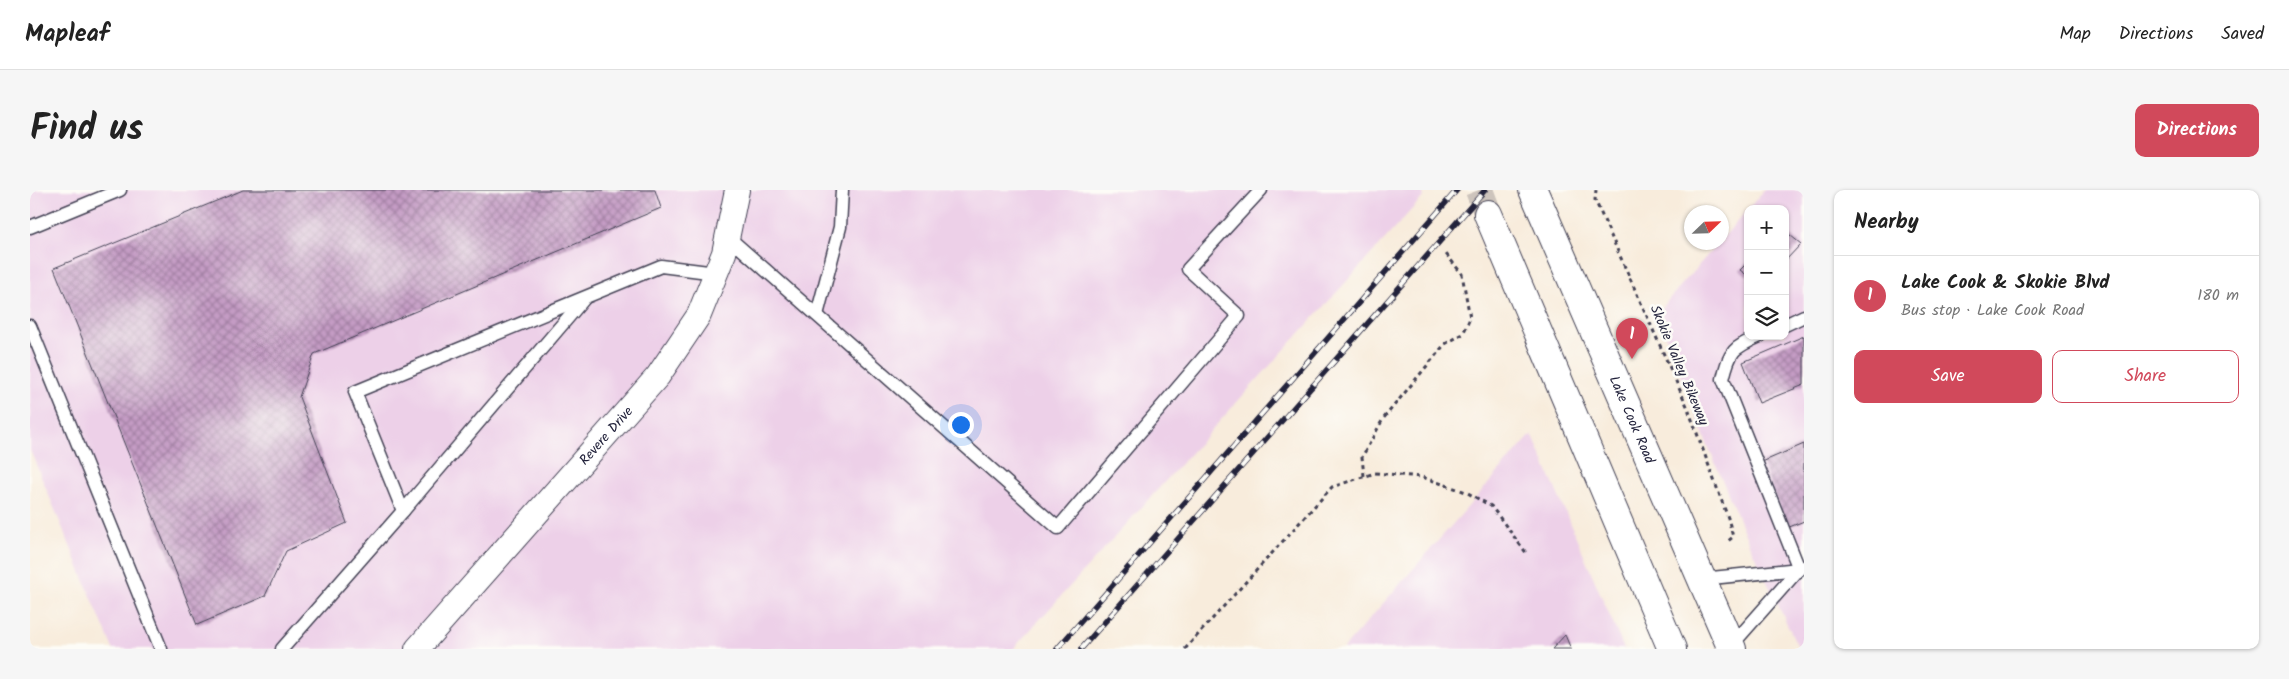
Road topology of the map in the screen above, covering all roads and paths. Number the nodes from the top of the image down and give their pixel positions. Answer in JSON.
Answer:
{"nodes":[{"id":1,"x":120,"y":190,"type":"edge"},
{"id":2,"x":737,"y":190,"type":"edge"},
{"id":3,"x":842,"y":190,"type":"edge"},
{"id":4,"x":1261,"y":190,"type":"edge"},
{"id":5,"x":1533,"y":190,"type":"edge"},
{"id":6,"x":1596,"y":190,"type":"edge"},
{"id":7,"x":1488,"y":214,"type":"tunnel mouth"},
{"id":8,"x":30,"y":227,"type":"edge"},
{"id":9,"x":728,"y":236,"type":"junction"},
{"id":10,"x":1446,"y":254,"type":"dead end"},
{"id":11,"x":716,"y":273,"type":"junction"},
{"id":12,"x":585,"y":298,"type":"junction"},
{"id":13,"x":817,"y":315,"type":"junction"},
{"id":14,"x":1804,"y":316,"type":"edge"},
{"id":15,"x":1789,"y":323,"type":"edge"},
{"id":16,"x":30,"y":326,"type":"edge"},
{"id":17,"x":1751,"y":340,"type":"edge"},
{"id":18,"x":1364,"y":476,"type":"junction"},
{"id":19,"x":403,"y":511,"type":"junction"},
{"id":20,"x":1728,"y":541,"type":"dead end"},
{"id":21,"x":1527,"y":554,"type":"dead end"},
{"id":22,"x":1802,"y":568,"type":"edge"},
{"id":23,"x":1702,"y":579,"type":"junction"},
{"id":24,"x":1732,"y":647,"type":"edge"},
{"id":25,"x":161,"y":649,"type":"edge"},
{"id":26,"x":282,"y":649,"type":"edge"},
{"id":27,"x":417,"y":649,"type":"edge"},
{"id":28,"x":1185,"y":649,"type":"edge"},
{"id":29,"x":1672,"y":649,"type":"edge"}],
"edges":[{"from":1,"to":8,"type":"lane"},
{"from":2,"to":9,"type":"street","name":"Revere Drive"},
{"from":3,"to":13,"type":"lane"},
{"from":4,"to":13,"type":"lane"},
{"from":5,"to":23,"type":"main road","name":"Lake Cook Road"},
{"from":6,"to":20,"type":"path","name":"Skokie Valley Bikeway"},
{"from":7,"to":29,"type":"main road"},
{"from":9,"to":11,"type":"street","name":"Revere Drive"},
{"from":9,"to":13,"type":"lane"},
{"from":10,"to":18,"type":"path"},
{"from":11,"to":12,"type":"lane"},
{"from":11,"to":27,"type":"street","name":"Revere Drive"},
{"from":12,"to":19,"type":"lane"},
{"from":12,"to":19,"type":"lane"},
{"from":14,"to":15,"type":"lane"},
{"from":16,"to":25,"type":"lane"},
{"from":17,"to":22,"type":"lane"},
{"from":18,"to":21,"type":"path"},
{"from":18,"to":28,"type":"path"},
{"from":19,"to":26,"type":"lane"},
{"from":22,"to":23,"type":"lane"},
{"from":22,"to":24,"type":"lane"},
{"from":23,"to":24,"type":"main road","name":"Lake Cook Road"}]}
